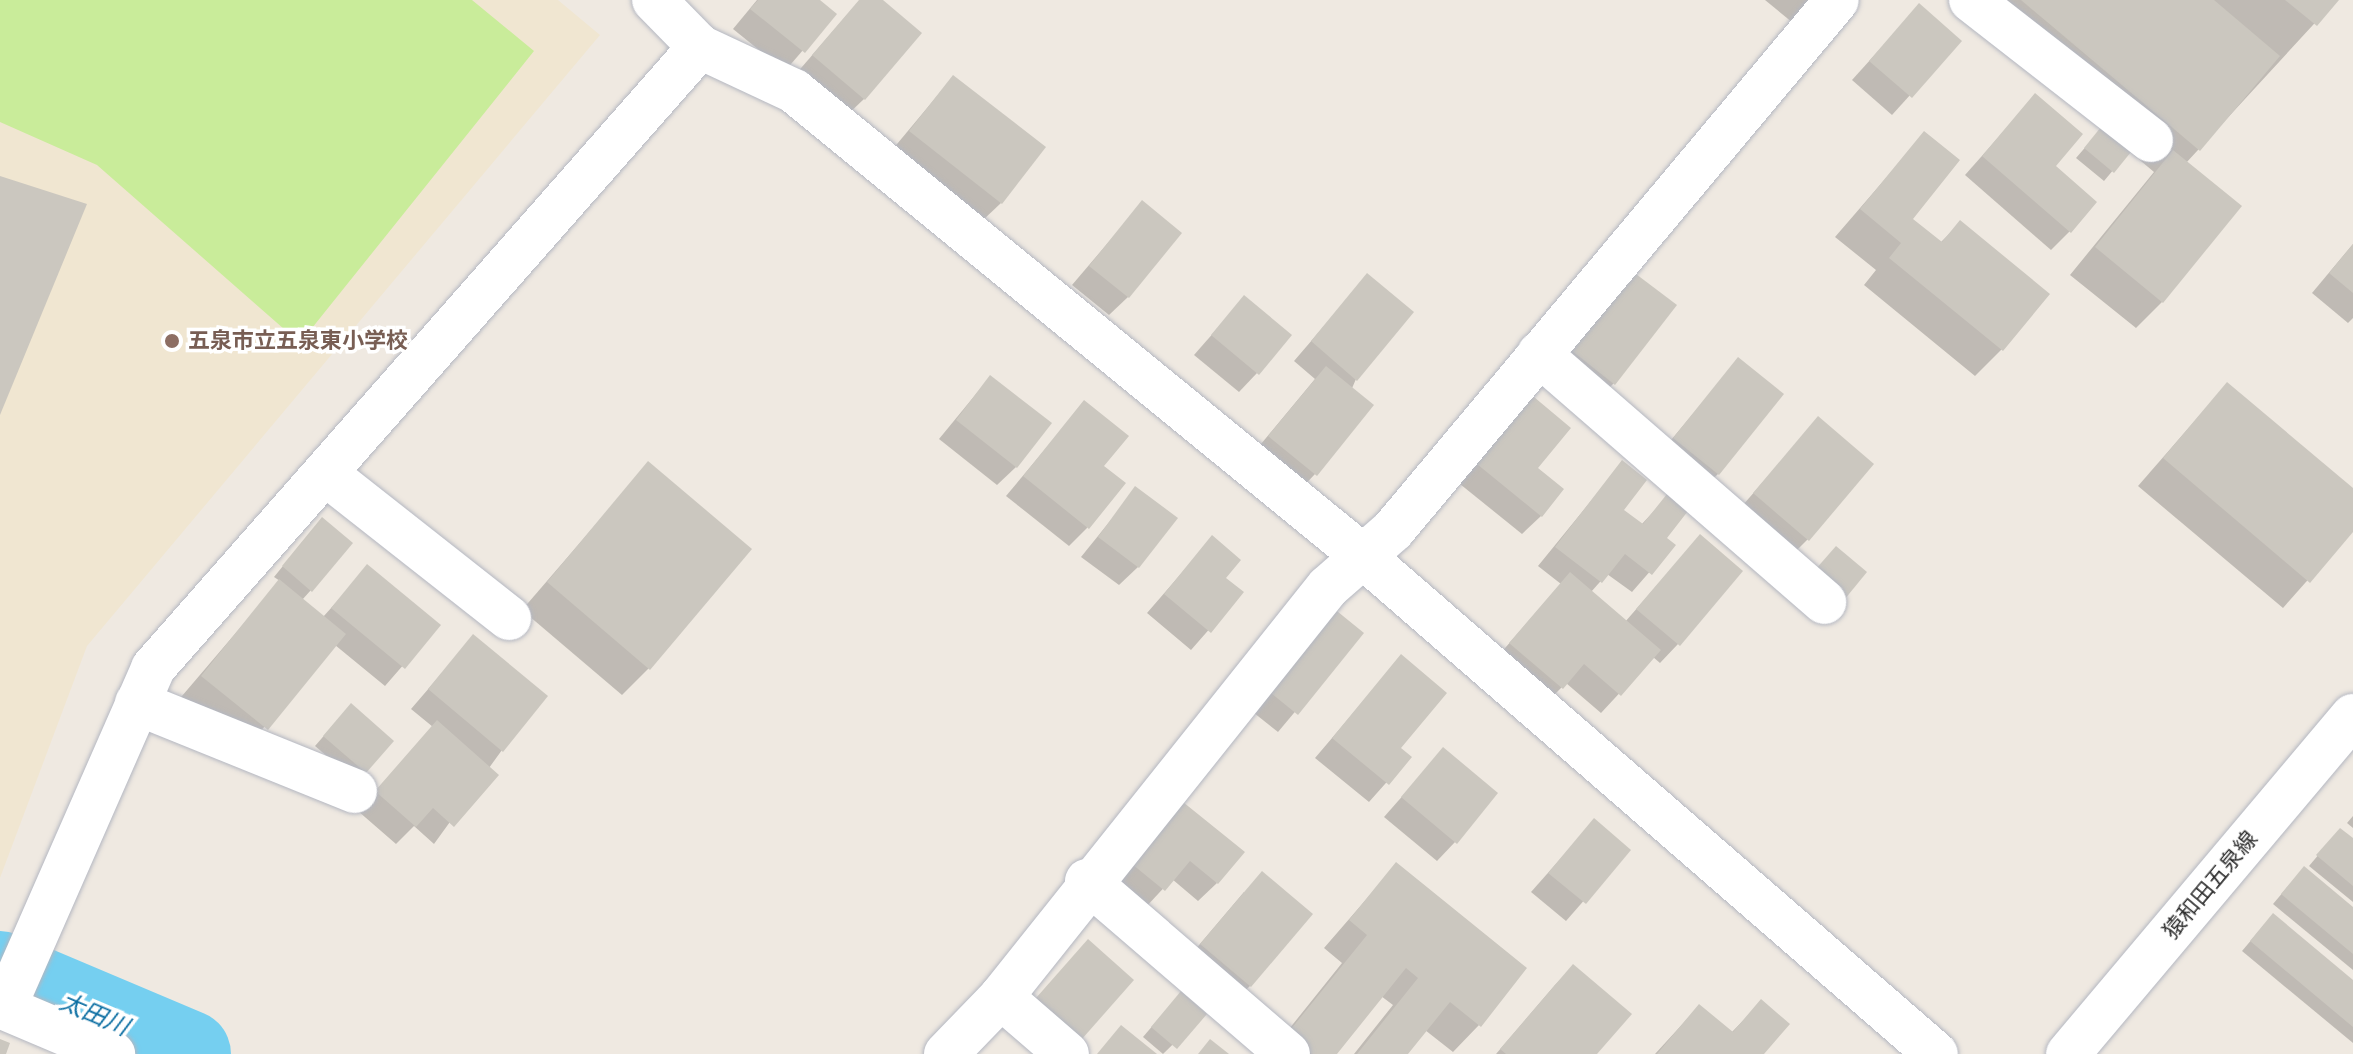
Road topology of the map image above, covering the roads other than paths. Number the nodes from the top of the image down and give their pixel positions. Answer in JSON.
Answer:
{"nodes":[{"id":1,"x":654,"y":0,"type":"edge"},
{"id":2,"x":1837,"y":0,"type":"edge"},
{"id":3,"x":1971,"y":0,"type":"edge"},
{"id":4,"x":700,"y":47,"type":"junction"},
{"id":5,"x":2151,"y":140,"type":"dead end"},
{"id":6,"x":1539,"y":354,"type":"junction"},
{"id":7,"x":326,"y":474,"type":"junction"},
{"id":8,"x":1359,"y":553,"type":"junction"},
{"id":9,"x":1824,"y":602,"type":"dead end"},
{"id":10,"x":509,"y":618,"type":"dead end"},
{"id":11,"x":137,"y":703,"type":"junction"},
{"id":12,"x":2353,"y":716,"type":"edge"},
{"id":13,"x":355,"y":791,"type":"dead end"},
{"id":14,"x":1087,"y":881,"type":"junction"},
{"id":15,"x":9,"y":993,"type":"edge"},
{"id":16,"x":1001,"y":997,"type":"junction"},
{"id":17,"x":113,"y":1054,"type":"edge"},
{"id":18,"x":946,"y":1054,"type":"edge"},
{"id":19,"x":1067,"y":1054,"type":"edge"},
{"id":20,"x":1288,"y":1054,"type":"edge"},
{"id":21,"x":1936,"y":1054,"type":"edge"},
{"id":22,"x":2068,"y":1054,"type":"edge"}],
"edges":[{"from":1,"to":4,"type":"street"},
{"from":2,"to":6,"type":"street"},
{"from":3,"to":5,"type":"street"},
{"from":4,"to":7,"type":"street"},
{"from":4,"to":8,"type":"street"},
{"from":6,"to":8,"type":"street"},
{"from":6,"to":9,"type":"street"},
{"from":7,"to":10,"type":"street"},
{"from":7,"to":11,"type":"street"},
{"from":8,"to":14,"type":"street"},
{"from":8,"to":21,"type":"street"},
{"from":11,"to":13,"type":"street"},
{"from":11,"to":15,"type":"street"},
{"from":12,"to":22,"type":"street","name":"猿和田五泉線"},
{"from":14,"to":16,"type":"street"},
{"from":14,"to":20,"type":"street"},
{"from":15,"to":17,"type":"street"},
{"from":16,"to":18,"type":"street"},
{"from":16,"to":19,"type":"street"}]}
